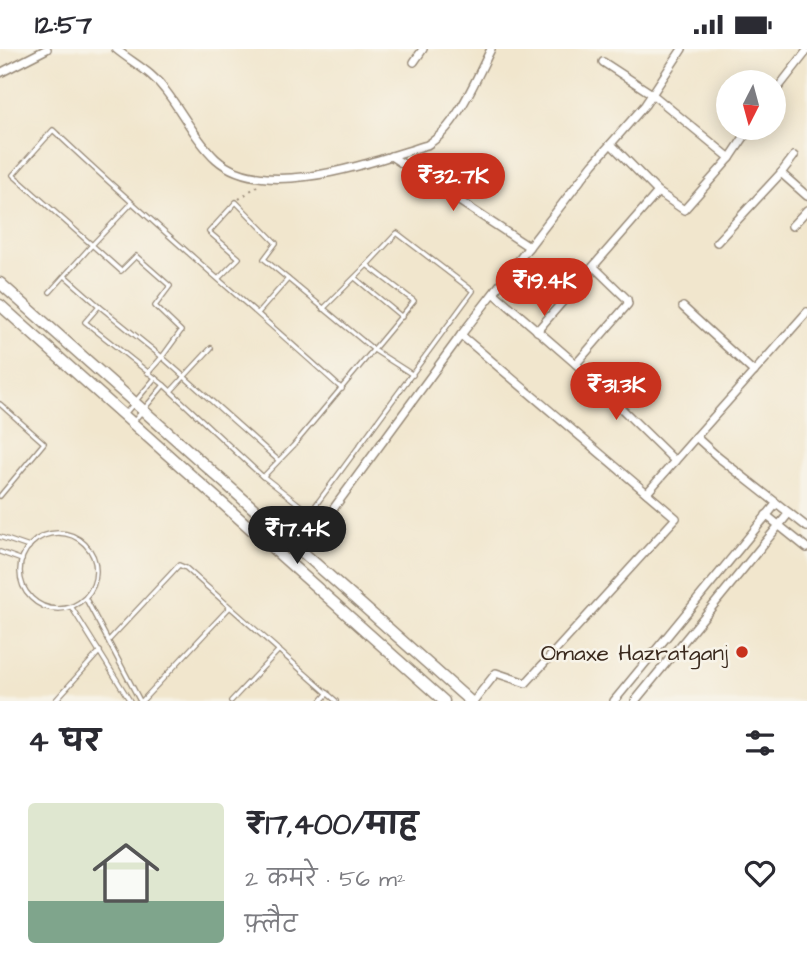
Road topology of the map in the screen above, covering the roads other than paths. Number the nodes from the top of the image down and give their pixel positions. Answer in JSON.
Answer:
{"nodes":[{"id":1,"x":47,"y":49,"type":"edge"},
{"id":2,"x":116,"y":49,"type":"edge"},
{"id":3,"x":423,"y":49,"type":"edge"},
{"id":4,"x":491,"y":49,"type":"edge"},
{"id":5,"x":682,"y":49,"type":"edge"},
{"id":6,"x":805,"y":52,"type":"edge"},
{"id":7,"x":414,"y":62,"type":"dead end"},
{"id":8,"x":603,"y":62,"type":"dead end"},
{"id":9,"x":0,"y":73,"type":"edge"},
{"id":10,"x":786,"y":77,"type":"edge"},
{"id":11,"x":652,"y":94,"type":"junction"},
{"id":12,"x":742,"y":140,"type":"edge"},
{"id":13,"x":611,"y":144,"type":"junction"},
{"id":14,"x":391,"y":156,"type":"junction"},
{"id":15,"x":794,"y":156,"type":"dead end"},
{"id":16,"x":730,"y":158,"type":"junction"},
{"id":17,"x":781,"y":173,"type":"junction"},
{"id":18,"x":658,"y":192,"type":"junction"},
{"id":19,"x":807,"y":196,"type":"edge"},
{"id":20,"x":131,"y":204,"type":"junction"},
{"id":21,"x":807,"y":210,"type":"edge"},
{"id":22,"x":792,"y":226,"type":"dead end"},
{"id":23,"x":717,"y":242,"type":"dead end"},
{"id":24,"x":92,"y":246,"type":"junction"},
{"id":25,"x":529,"y":247,"type":"junction"},
{"id":26,"x":367,"y":265,"type":"junction"},
{"id":27,"x":593,"y":267,"type":"junction"},
{"id":28,"x":65,"y":276,"type":"junction"},
{"id":29,"x":355,"y":277,"type":"junction"},
{"id":30,"x":219,"y":278,"type":"junction"},
{"id":31,"x":288,"y":279,"type":"junction"},
{"id":32,"x":0,"y":283,"type":"edge"},
{"id":33,"x":50,"y":292,"type":"dead end"},
{"id":34,"x":494,"y":293,"type":"junction"},
{"id":35,"x":0,"y":305,"type":"edge"},
{"id":36,"x":99,"y":306,"type":"junction"},
{"id":37,"x":683,"y":307,"type":"dead end"},
{"id":38,"x":323,"y":309,"type":"junction"},
{"id":39,"x":807,"y":311,"type":"edge"},
{"id":40,"x":258,"y":313,"type":"junction"},
{"id":41,"x":402,"y":317,"type":"junction"},
{"id":42,"x":537,"y":331,"type":"junction"},
{"id":43,"x":461,"y":335,"type":"junction"},
{"id":44,"x":211,"y":348,"type":"dead end"},
{"id":45,"x":374,"y":350,"type":"junction"},
{"id":46,"x":162,"y":357,"type":"junction"},
{"id":47,"x":576,"y":364,"type":"junction"},
{"id":48,"x":754,"y":372,"type":"junction"},
{"id":49,"x":148,"y":373,"type":"junction"},
{"id":50,"x":413,"y":375,"type":"junction"},
{"id":51,"x":185,"y":376,"type":"junction"},
{"id":52,"x":155,"y":378,"type":"junction"},
{"id":53,"x":164,"y":385,"type":"junction"},
{"id":54,"x":342,"y":389,"type":"junction"},
{"id":55,"x":171,"y":391,"type":"junction"},
{"id":56,"x":0,"y":404,"type":"edge"},
{"id":57,"x":140,"y":405,"type":"junction"},
{"id":58,"x":129,"y":418,"type":"junction"},
{"id":59,"x":696,"y":437,"type":"junction"},
{"id":60,"x":279,"y":461,"type":"junction"},
{"id":61,"x":675,"y":461,"type":"junction"},
{"id":62,"x":263,"y":477,"type":"junction"},
{"id":63,"x":647,"y":493,"type":"junction"},
{"id":64,"x":0,"y":496,"type":"edge"},
{"id":65,"x":776,"y":504,"type":"junction"},
{"id":66,"x":789,"y":513,"type":"junction"},
{"id":67,"x":766,"y":515,"type":"junction"},
{"id":68,"x":779,"y":525,"type":"junction"},
{"id":69,"x":807,"y":527,"type":"edge"},
{"id":70,"x":0,"y":537,"type":"edge"},
{"id":71,"x":29,"y":547,"type":"junction"},
{"id":72,"x":807,"y":548,"type":"edge"},
{"id":73,"x":303,"y":550,"type":"junction"},
{"id":74,"x":0,"y":552,"type":"edge"},
{"id":75,"x":22,"y":560,"type":"junction"},
{"id":76,"x":86,"y":599,"type":"junction"},
{"id":77,"x":72,"y":607,"type":"junction"},
{"id":78,"x":230,"y":607,"type":"junction"},
{"id":79,"x":668,"y":635,"type":"junction"},
{"id":80,"x":109,"y":640,"type":"junction"},
{"id":81,"x":680,"y":646,"type":"junction"},
{"id":82,"x":279,"y":650,"type":"junction"},
{"id":83,"x":101,"y":651,"type":"junction"},
{"id":84,"x":328,"y":694,"type":"junction"},
{"id":85,"x":55,"y":701,"type":"edge"},
{"id":86,"x":130,"y":701,"type":"edge"},
{"id":87,"x":141,"y":701,"type":"edge"},
{"id":88,"x":232,"y":701,"type":"edge"},
{"id":89,"x":321,"y":701,"type":"edge"},
{"id":90,"x":336,"y":701,"type":"edge"},
{"id":91,"x":444,"y":701,"type":"edge"},
{"id":92,"x":472,"y":701,"type":"edge"},
{"id":93,"x":614,"y":701,"type":"edge"},
{"id":94,"x":635,"y":701,"type":"edge"}],
"edges":[{"from":1,"to":9,"type":"street"},
{"from":2,"to":14,"type":"street"},
{"from":3,"to":7,"type":"street"},
{"from":4,"to":14,"type":"street"},
{"from":5,"to":11,"type":"street"},
{"from":6,"to":10,"type":"street"},
{"from":8,"to":11,"type":"street"},
{"from":11,"to":13,"type":"street"},
{"from":11,"to":16,"type":"street"},
{"from":12,"to":16,"type":"street"},
{"from":13,"to":18,"type":"street"},
{"from":13,"to":25,"type":"street"},
{"from":14,"to":25,"type":"street"},
{"from":15,"to":17,"type":"street"},
{"from":16,"to":18,"type":"street"},
{"from":17,"to":19,"type":"street"},
{"from":17,"to":23,"type":"street"},
{"from":18,"to":27,"type":"street"},
{"from":20,"to":24,"type":"lane"},
{"from":20,"to":24,"type":"lane"},
{"from":20,"to":30,"type":"lane"},
{"from":21,"to":22,"type":"street"},
{"from":24,"to":28,"type":"lane"},
{"from":24,"to":46,"type":"lane"},
{"from":25,"to":34,"type":"street"},
{"from":26,"to":29,"type":"lane"},
{"from":26,"to":41,"type":"lane"},
{"from":26,"to":50,"type":"lane"},
{"from":27,"to":42,"type":"street"},
{"from":27,"to":47,"type":"street"},
{"from":28,"to":33,"type":"lane"},
{"from":28,"to":36,"type":"lane"},
{"from":29,"to":38,"type":"lane"},
{"from":29,"to":41,"type":"lane"},
{"from":30,"to":31,"type":"lane"},
{"from":30,"to":40,"type":"lane"},
{"from":31,"to":38,"type":"lane"},
{"from":31,"to":40,"type":"lane"},
{"from":32,"to":57,"type":"street"},
{"from":34,"to":42,"type":"street"},
{"from":34,"to":43,"type":"street"},
{"from":35,"to":58,"type":"street"},
{"from":36,"to":46,"type":"lane"},
{"from":36,"to":49,"type":"lane"},
{"from":37,"to":48,"type":"street"},
{"from":38,"to":45,"type":"lane"},
{"from":39,"to":48,"type":"street"},
{"from":40,"to":54,"type":"lane"},
{"from":41,"to":45,"type":"lane"},
{"from":42,"to":47,"type":"street"},
{"from":43,"to":63,"type":"street"},
{"from":43,"to":73,"type":"street"},
{"from":44,"to":51,"type":"lane"},
{"from":45,"to":50,"type":"lane"},
{"from":45,"to":54,"type":"lane"},
{"from":46,"to":49,"type":"lane"},
{"from":46,"to":51,"type":"lane"},
{"from":47,"to":61,"type":"street"},
{"from":48,"to":59,"type":"street"},
{"from":49,"to":52,"type":"lane"},
{"from":50,"to":62,"type":"lane"},
{"from":51,"to":55,"type":"lane"},
{"from":51,"to":60,"type":"lane"},
{"from":52,"to":53,"type":"lane"},
{"from":52,"to":57,"type":"lane"},
{"from":53,"to":55,"type":"lane"},
{"from":53,"to":57,"type":"lane"},
{"from":54,"to":60,"type":"lane"},
{"from":55,"to":62,"type":"lane"},
{"from":56,"to":64,"type":"lane"},
{"from":57,"to":58,"type":"lane"},
{"from":57,"to":58,"type":"lane"},
{"from":57,"to":73,"type":"street"},
{"from":58,"to":91,"type":"street"},
{"from":59,"to":61,"type":"street"},
{"from":59,"to":65,"type":"street"},
{"from":60,"to":62,"type":"lane"},
{"from":61,"to":63,"type":"street"},
{"from":63,"to":92,"type":"street"},
{"from":65,"to":66,"type":"street"},
{"from":65,"to":67,"type":"street"},
{"from":66,"to":68,"type":"street"},
{"from":66,"to":69,"type":"street"},
{"from":67,"to":68,"type":"street"},
{"from":67,"to":79,"type":"street"},
{"from":68,"to":72,"type":"street"},
{"from":68,"to":81,"type":"street"},
{"from":70,"to":71,"type":"lane"},
{"from":71,"to":75,"type":"lane"},
{"from":71,"to":76,"type":"lane"},
{"from":73,"to":92,"type":"street"},
{"from":74,"to":75,"type":"lane"},
{"from":75,"to":77,"type":"lane"},
{"from":76,"to":77,"type":"lane"},
{"from":76,"to":80,"type":"lane"},
{"from":77,"to":83,"type":"lane"},
{"from":78,"to":80,"type":"lane"},
{"from":78,"to":82,"type":"lane"},
{"from":78,"to":87,"type":"lane"},
{"from":79,"to":81,"type":"street"},
{"from":79,"to":93,"type":"street"},
{"from":80,"to":87,"type":"lane"},
{"from":81,"to":94,"type":"street"},
{"from":82,"to":84,"type":"lane"},
{"from":82,"to":88,"type":"lane"},
{"from":83,"to":85,"type":"lane"},
{"from":83,"to":86,"type":"lane"},
{"from":84,"to":89,"type":"lane"},
{"from":84,"to":90,"type":"lane"}]}
